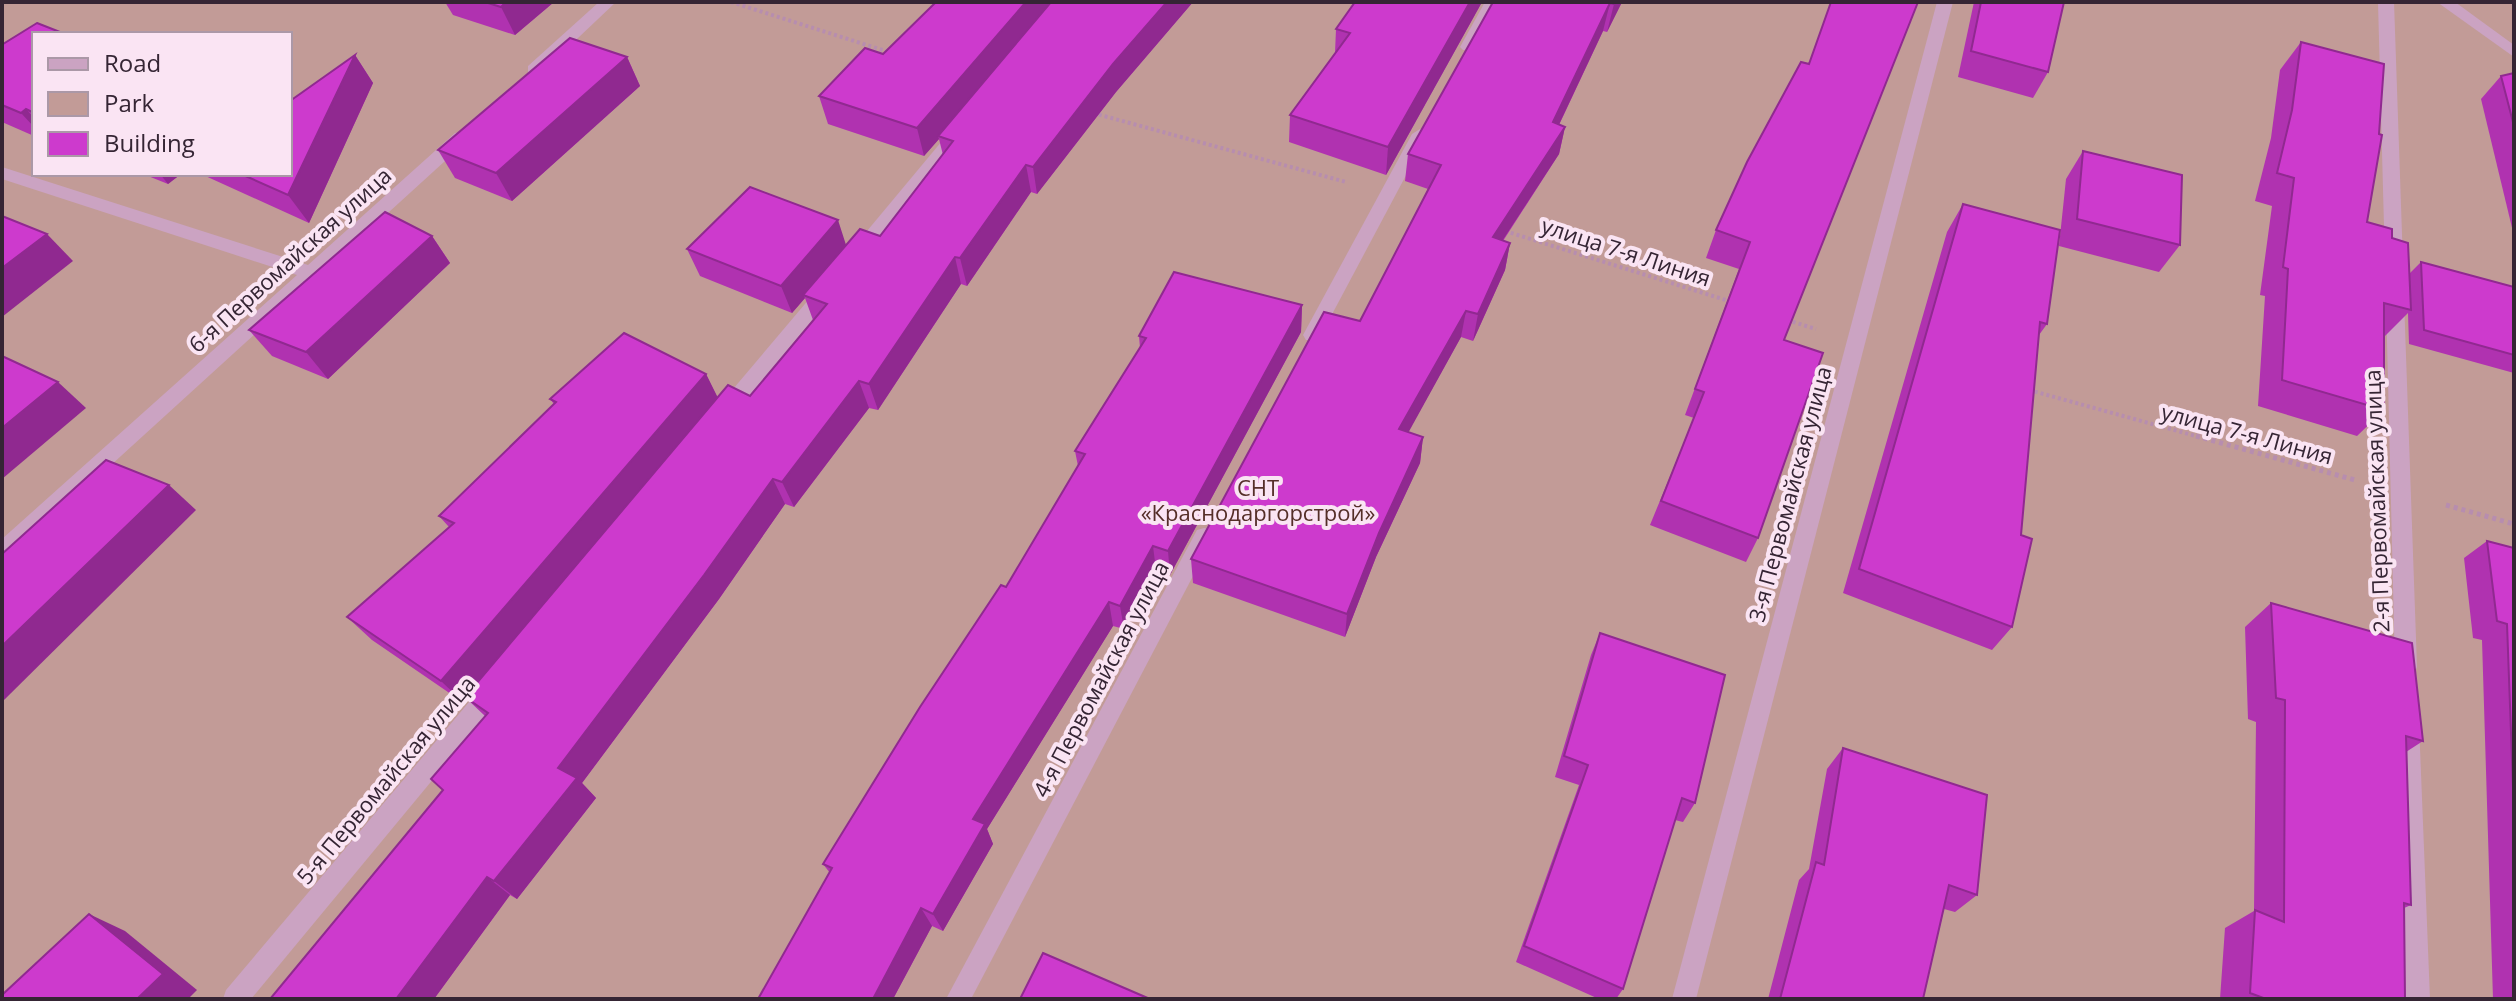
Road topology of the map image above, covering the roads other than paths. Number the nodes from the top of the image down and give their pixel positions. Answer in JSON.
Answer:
{"nodes":[{"id":1,"x":608,"y":2,"type":"edge"},
{"id":2,"x":1493,"y":2,"type":"edge"},
{"id":3,"x":1945,"y":2,"type":"edge"},
{"id":4,"x":2386,"y":2,"type":"edge"},
{"id":5,"x":2445,"y":2,"type":"edge"},
{"id":6,"x":2514,"y":52,"type":"edge"},
{"id":7,"x":1455,"y":70,"type":"edge"},
{"id":8,"x":517,"y":86,"type":"edge"},
{"id":9,"x":1433,"y":111,"type":"edge"},
{"id":10,"x":966,"y":123,"type":"edge"},
{"id":11,"x":472,"y":127,"type":"edge"},
{"id":12,"x":2,"y":173,"type":"edge"},
{"id":13,"x":312,"y":273,"type":"junction"},
{"id":14,"x":1306,"y":346,"type":"edge"},
{"id":15,"x":712,"y":427,"type":"edge"},
{"id":16,"x":1217,"y":513,"type":"edge"},
{"id":17,"x":2,"y":552,"type":"edge"},
{"id":18,"x":509,"y":670,"type":"edge"},
{"id":19,"x":235,"y":999,"type":"edge"},
{"id":20,"x":958,"y":999,"type":"edge"},
{"id":21,"x":1684,"y":999,"type":"edge"},
{"id":22,"x":2418,"y":999,"type":"edge"}],
"edges":[{"from":1,"to":8,"type":"street"},
{"from":2,"to":7,"type":"street"},
{"from":3,"to":21,"type":"street","name":"3-я Первомайская улица"},
{"from":4,"to":22,"type":"street","name":"2-я Первомайская улица"},
{"from":5,"to":6,"type":"street"},
{"from":9,"to":14,"type":"street"},
{"from":10,"to":15,"type":"street"},
{"from":11,"to":13,"type":"street","name":"6-я Первомайская улица"},
{"from":12,"to":13,"type":"street"},
{"from":13,"to":17,"type":"street","name":"6-я Первомайская улица"},
{"from":16,"to":20,"type":"street","name":"4-я Первомайская улица"},
{"from":18,"to":19,"type":"street","name":"5-я Первомайская улица"}]}
